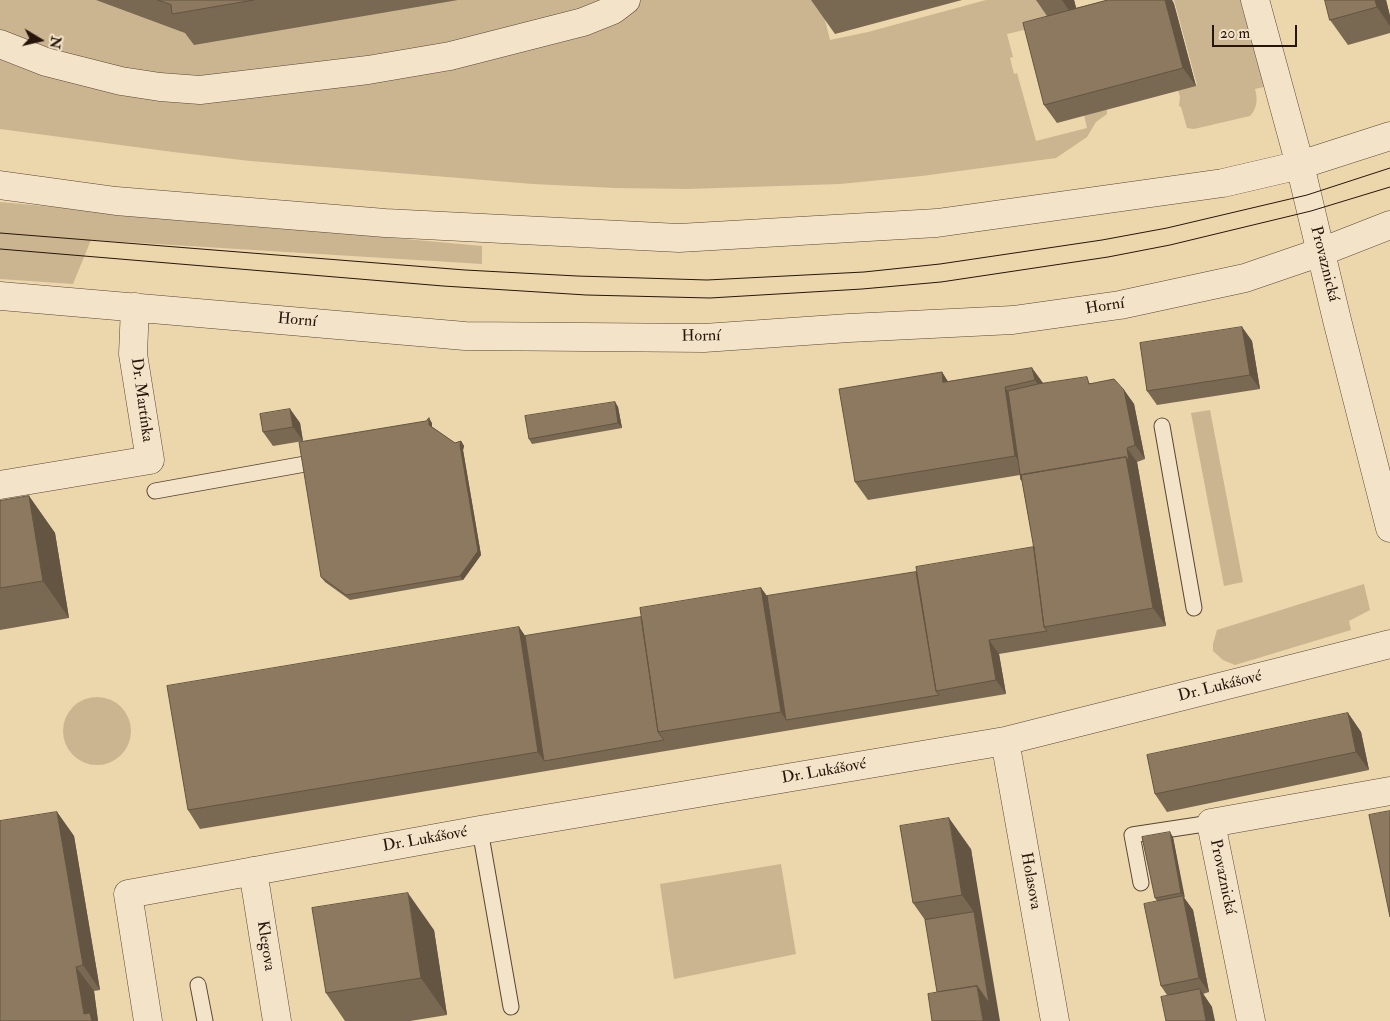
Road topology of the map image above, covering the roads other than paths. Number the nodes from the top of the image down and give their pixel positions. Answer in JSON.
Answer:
{"nodes":[{"id":1,"x":626,"y":0,"type":"edge"},
{"id":2,"x":1255,"y":0,"type":"edge"},
{"id":3,"x":0,"y":44,"type":"edge"},
{"id":4,"x":1390,"y":136,"type":"edge"},
{"id":5,"x":1300,"y":165,"type":"junction"},
{"id":6,"x":0,"y":185,"type":"edge"},
{"id":7,"x":1390,"y":225,"type":"edge"},
{"id":8,"x":1321,"y":252,"type":"junction"},
{"id":9,"x":0,"y":296,"type":"edge"},
{"id":10,"x":135,"y":307,"type":"junction"},
{"id":11,"x":1162,"y":426,"type":"dead end"},
{"id":12,"x":305,"y":464,"type":"edge"},
{"id":13,"x":0,"y":485,"type":"edge"},
{"id":14,"x":155,"y":491,"type":"dead end"},
{"id":15,"x":1390,"y":528,"type":"edge"},
{"id":16,"x":1194,"y":608,"type":"dead end"},
{"id":17,"x":1390,"y":644,"type":"edge"},
{"id":18,"x":1005,"y":741,"type":"junction"},
{"id":19,"x":1390,"y":791,"type":"edge"},
{"id":20,"x":1211,"y":823,"type":"junction"},
{"id":21,"x":480,"y":830,"type":"junction"},
{"id":22,"x":253,"y":871,"type":"junction"},
{"id":23,"x":1141,"y":883,"type":"dead end"},
{"id":24,"x":198,"y":985,"type":"dead end"},
{"id":25,"x":510,"y":1007,"type":"dead end"},
{"id":26,"x":148,"y":1021,"type":"edge"},
{"id":27,"x":204,"y":1021,"type":"edge"},
{"id":28,"x":277,"y":1021,"type":"edge"},
{"id":29,"x":1055,"y":1021,"type":"edge"},
{"id":30,"x":1251,"y":1021,"type":"edge"}],
"edges":[{"from":1,"to":3,"type":"street"},
{"from":2,"to":5,"type":"street","name":"Provaznická"},
{"from":4,"to":5,"type":"street"},
{"from":5,"to":6,"type":"street"},
{"from":5,"to":8,"type":"street","name":"Provaznická"},
{"from":7,"to":8,"type":"street","name":"Horní"},
{"from":8,"to":10,"type":"street","name":"Horní"},
{"from":8,"to":15,"type":"street","name":"Provaznická"},
{"from":9,"to":10,"type":"street","name":"Horní"},
{"from":10,"to":13,"type":"street","name":"Dr. Martínka"},
{"from":11,"to":16,"type":"lane"},
{"from":12,"to":14,"type":"lane"},
{"from":17,"to":18,"type":"street","name":"Dr. Lukášové"},
{"from":18,"to":21,"type":"street","name":"Dr. Lukášové"},
{"from":18,"to":29,"type":"street","name":"Holasova"},
{"from":19,"to":20,"type":"street","name":"Provaznická"},
{"from":20,"to":23,"type":"lane"},
{"from":20,"to":30,"type":"street","name":"Provaznická"},
{"from":21,"to":22,"type":"street","name":"Dr. Lukášové"},
{"from":21,"to":25,"type":"lane"},
{"from":22,"to":26,"type":"street","name":"Dr. Lukášové"},
{"from":22,"to":28,"type":"street","name":"Klegova"},
{"from":24,"to":27,"type":"lane"}]}
